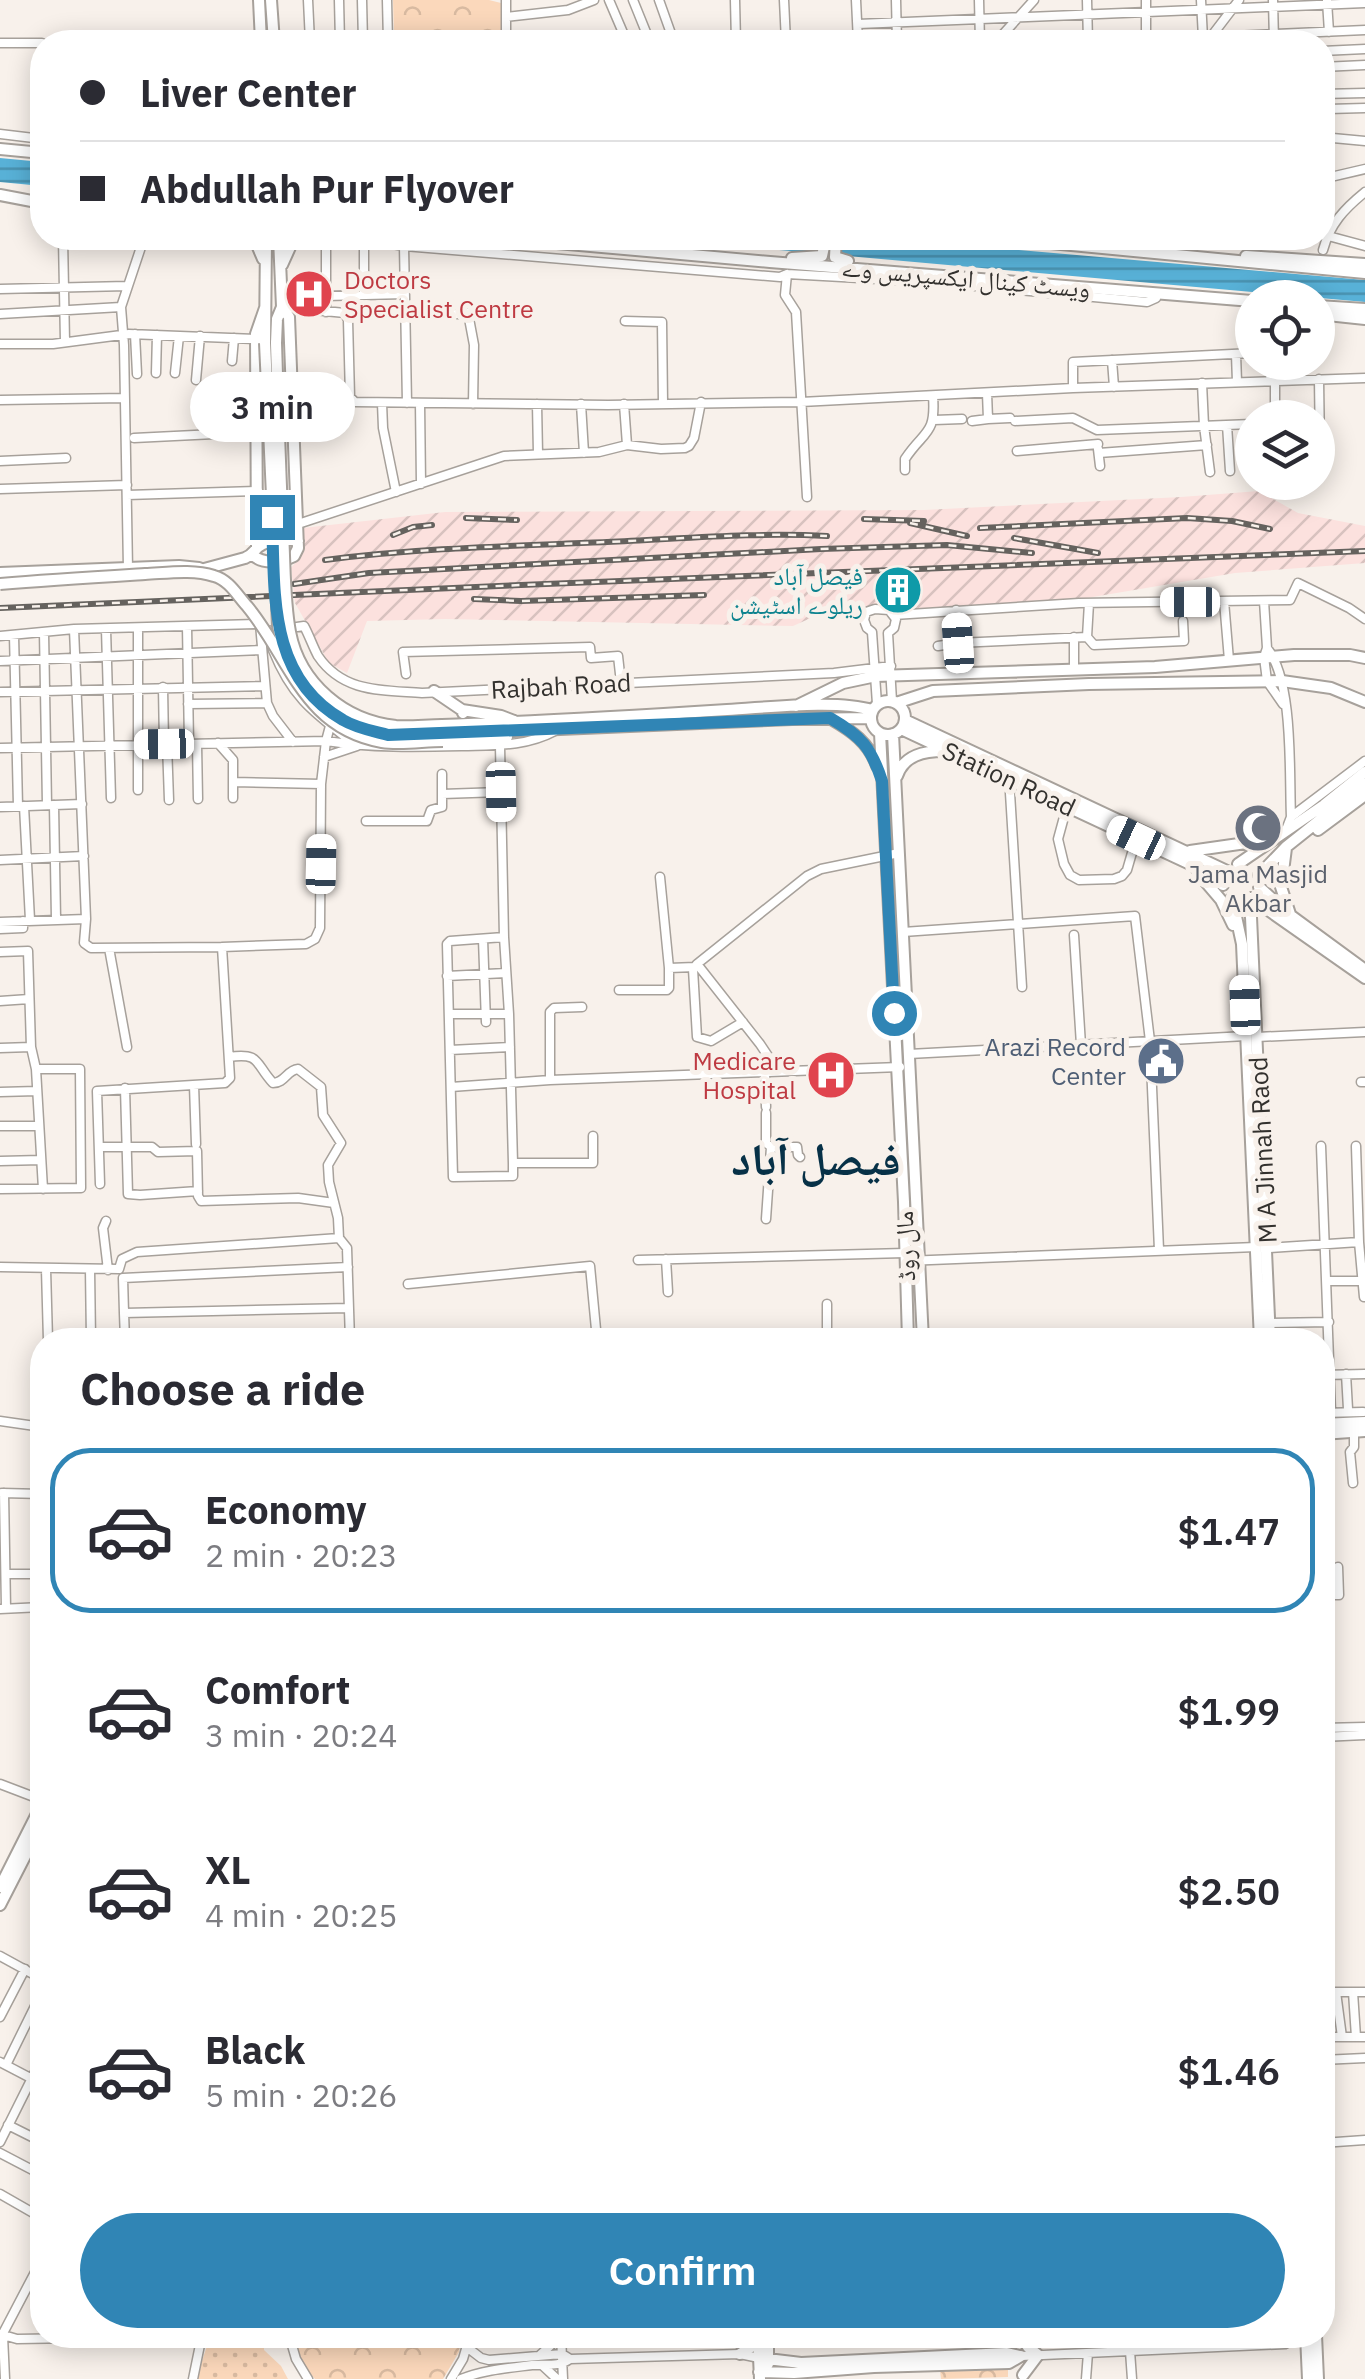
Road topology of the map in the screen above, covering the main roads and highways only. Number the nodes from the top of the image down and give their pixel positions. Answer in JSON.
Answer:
{"nodes":[{"id":1,"x":260,"y":0,"type":"edge"},
{"id":2,"x":271,"y":0,"type":"edge"},
{"id":3,"x":261,"y":30,"type":"edge"},
{"id":4,"x":273,"y":30,"type":"edge"},
{"id":5,"x":0,"y":148,"type":"edge"},
{"id":6,"x":30,"y":149,"type":"edge"},
{"id":7,"x":0,"y":195,"type":"edge"},
{"id":8,"x":30,"y":199,"type":"edge"},
{"id":9,"x":260,"y":250,"type":"edge"},
{"id":10,"x":266,"y":250,"type":"edge"},
{"id":11,"x":279,"y":250,"type":"edge"},
{"id":12,"x":289,"y":250,"type":"edge"},
{"id":13,"x":638,"y":250,"type":"edge"},
{"id":14,"x":828,"y":250,"type":"edge"},
{"id":15,"x":831,"y":250,"type":"edge"},
{"id":16,"x":1196,"y":250,"type":"edge"},
{"id":17,"x":1211,"y":250,"type":"edge"},
{"id":18,"x":829,"y":254,"type":"junction"},
{"id":19,"x":711,"y":257,"type":"junction"},
{"id":20,"x":1365,"y":264,"type":"edge"},
{"id":21,"x":280,"y":270,"type":"junction"},
{"id":22,"x":927,"y":273,"type":"junction"},
{"id":23,"x":1365,"y":274,"type":"edge"},
{"id":24,"x":266,"y":275,"type":"junction"},
{"id":25,"x":1106,"y":289,"type":"junction"},
{"id":26,"x":1235,"y":302,"type":"edge"},
{"id":27,"x":1235,"y":303,"type":"edge"},
{"id":28,"x":282,"y":307,"type":"junction"},
{"id":29,"x":1335,"y":307,"type":"edge"},
{"id":30,"x":1365,"y":310,"type":"edge"},
{"id":31,"x":1335,"y":316,"type":"edge"},
{"id":32,"x":1365,"y":319,"type":"edge"},
{"id":33,"x":266,"y":342,"type":"junction"},
{"id":34,"x":298,"y":541,"type":"junction"},
{"id":35,"x":255,"y":551,"type":"junction"},
{"id":36,"x":201,"y":569,"type":"junction"},
{"id":37,"x":0,"y":574,"type":"edge"},
{"id":38,"x":0,"y":586,"type":"edge"},
{"id":39,"x":1365,"y":658,"type":"edge"},
{"id":40,"x":1044,"y":670,"type":"junction"},
{"id":41,"x":918,"y":674,"type":"junction"},
{"id":42,"x":1044,"y":686,"type":"junction"},
{"id":43,"x":434,"y":691,"type":"road end"},
{"id":44,"x":920,"y":694,"type":"junction"},
{"id":45,"x":894,"y":702,"type":"junction"},
{"id":46,"x":1365,"y":704,"type":"edge"},
{"id":47,"x":796,"y":706,"type":"junction"},
{"id":48,"x":462,"y":710,"type":"junction"},
{"id":49,"x":873,"y":711,"type":"junction"},
{"id":50,"x":830,"y":718,"type":"junction"},
{"id":51,"x":520,"y":723,"type":"junction"},
{"id":52,"x":465,"y":724,"type":"junction"},
{"id":53,"x":900,"y":728,"type":"junction"},
{"id":54,"x":442,"y":733,"type":"junction"},
{"id":55,"x":880,"y":733,"type":"junction"},
{"id":56,"x":950,"y":750,"type":"junction"},
{"id":57,"x":1365,"y":772,"type":"edge"},
{"id":58,"x":888,"y":783,"type":"junction"},
{"id":59,"x":1365,"y":784,"type":"edge"},
{"id":60,"x":1365,"y":795,"type":"edge"},
{"id":61,"x":1326,"y":809,"type":"junction"},
{"id":62,"x":1271,"y":839,"type":"junction"},
{"id":63,"x":1296,"y":839,"type":"junction"},
{"id":64,"x":1286,"y":847,"type":"junction"},
{"id":65,"x":1189,"y":852,"type":"junction"},
{"id":66,"x":1238,"y":864,"type":"junction"},
{"id":67,"x":1192,"y":865,"type":"junction"},
{"id":68,"x":1226,"y":871,"type":"junction"},
{"id":69,"x":1259,"y":881,"type":"junction"},
{"id":70,"x":1223,"y":885,"type":"junction"},
{"id":71,"x":1232,"y":898,"type":"junction"},
{"id":72,"x":1249,"y":899,"type":"junction"},
{"id":73,"x":1288,"y":919,"type":"junction"},
{"id":74,"x":1252,"y":930,"type":"junction"},
{"id":75,"x":1242,"y":944,"type":"junction"},
{"id":76,"x":1365,"y":970,"type":"edge"},
{"id":77,"x":1365,"y":978,"type":"edge"},
{"id":78,"x":1252,"y":1037,"type":"junction"},
{"id":79,"x":905,"y":1062,"type":"junction"},
{"id":80,"x":1262,"y":1247,"type":"junction"},
{"id":81,"x":908,"y":1328,"type":"edge"},
{"id":82,"x":922,"y":1328,"type":"edge"},
{"id":83,"x":1260,"y":1328,"type":"edge"},
{"id":84,"x":1270,"y":1328,"type":"edge"},
{"id":85,"x":1364,"y":1417,"type":"edge"},
{"id":86,"x":1335,"y":1422,"type":"edge"},
{"id":87,"x":1360,"y":1432,"type":"edge"},
{"id":88,"x":1335,"y":1433,"type":"edge"},
{"id":89,"x":30,"y":1826,"type":"edge"},
{"id":90,"x":30,"y":1846,"type":"edge"},
{"id":91,"x":0,"y":1887,"type":"edge"},
{"id":92,"x":0,"y":1905,"type":"edge"},
{"id":93,"x":749,"y":2348,"type":"edge"},
{"id":94,"x":1021,"y":2348,"type":"edge"},
{"id":95,"x":1030,"y":2348,"type":"edge"},
{"id":96,"x":1306,"y":2348,"type":"edge"},
{"id":97,"x":1317,"y":2348,"type":"edge"},
{"id":98,"x":740,"y":2354,"type":"road end"},
{"id":99,"x":1021,"y":2356,"type":"junction"},
{"id":100,"x":766,"y":2369,"type":"edge"},
{"id":101,"x":874,"y":2373,"type":"edge"},
{"id":102,"x":791,"y":2376,"type":"edge"},
{"id":103,"x":1023,"y":2377,"type":"edge"},
{"id":104,"x":1308,"y":2379,"type":"edge"},
{"id":105,"x":1318,"y":2379,"type":"edge"}],
"edges":[{"from":1,"to":3,"type":"main road"},
{"from":2,"to":4,"type":"main road"},
{"from":5,"to":6,"type":"main road"},
{"from":7,"to":8,"type":"main road"},
{"from":9,"to":24,"type":"main road"},
{"from":10,"to":24,"type":"main road"},
{"from":11,"to":21,"type":"main road"},
{"from":12,"to":21,"type":"main road"},
{"from":13,"to":19,"type":"main road","name":"ویسٹ کینال ایکسپریس وے"},
{"from":14,"to":18,"type":"main road"},
{"from":15,"to":18,"type":"main road"},
{"from":16,"to":23,"type":"main road"},
{"from":17,"to":20,"type":"main road"},
{"from":18,"to":19,"type":"main road"},
{"from":18,"to":22,"type":"main road"},
{"from":19,"to":22,"type":"main road","name":"ویسٹ کینال ایکسپریس وے"},
{"from":21,"to":28,"type":"main road"},
{"from":22,"to":25,"type":"main road","name":"ویسٹ کینال ایکسپریس وے"},
{"from":24,"to":33,"type":"main road"},
{"from":25,"to":26,"type":"main road","name":"ویسٹ کینال ایکسپریس وے"},
{"from":25,"to":27,"type":"main road"},
{"from":28,"to":33,"type":"main road"},
{"from":28,"to":34,"type":"main road"},
{"from":29,"to":30,"type":"main road"},
{"from":31,"to":32,"type":"main road"},
{"from":33,"to":35,"type":"main road"},
{"from":33,"to":54,"type":"main road","bridge":true},
{"from":34,"to":35,"type":"main road"},
{"from":34,"to":35,"type":"main road"},
{"from":35,"to":36,"type":"main road"},
{"from":36,"to":37,"type":"main road"},
{"from":36,"to":38,"type":"main road"},
{"from":38,"to":54,"type":"main road","bridge":true},
{"from":39,"to":40,"type":"main road","name":"Rajbah Road"},
{"from":40,"to":41,"type":"main road","name":"Rajbah Road"},
{"from":40,"to":42,"type":"main road"},
{"from":41,"to":44,"type":"main road"},
{"from":41,"to":47,"type":"main road","name":"Rajbah Road"},
{"from":42,"to":44,"type":"main road"},
{"from":42,"to":46,"type":"main road"},
{"from":43,"to":48,"type":"main road"},
{"from":44,"to":45,"type":"main road"},
{"from":45,"to":49,"type":"main road"},
{"from":45,"to":53,"type":"main road"},
{"from":47,"to":49,"type":"main road"},
{"from":47,"to":51,"type":"main road"},
{"from":48,"to":51,"type":"main road"},
{"from":48,"to":52,"type":"main road"},
{"from":49,"to":50,"type":"main road"},
{"from":49,"to":55,"type":"main road"},
{"from":50,"to":54,"type":"main road"},
{"from":50,"to":58,"type":"main road"},
{"from":51,"to":52,"type":"main road"},
{"from":52,"to":54,"type":"main road"},
{"from":53,"to":55,"type":"main road"},
{"from":53,"to":56,"type":"main road","name":"Station Road"},
{"from":53,"to":58,"type":"main road","name":"مال روڈ"},
{"from":53,"to":65,"type":"main road","name":"Station Road"},
{"from":55,"to":58,"type":"main road","name":"مال روڈ"},
{"from":56,"to":58,"type":"main road"},
{"from":56,"to":67,"type":"main road","name":"Station Road"},
{"from":57,"to":61,"type":"main road"},
{"from":58,"to":79,"type":"main road","name":"مال روڈ"},
{"from":58,"to":79,"type":"main road","name":"مال روڈ"},
{"from":59,"to":61,"type":"main road"},
{"from":60,"to":63,"type":"main road"},
{"from":61,"to":62,"type":"main road"},
{"from":61,"to":63,"type":"main road"},
{"from":62,"to":65,"type":"main road"},
{"from":62,"to":66,"type":"main road"},
{"from":63,"to":64,"type":"main road"},
{"from":64,"to":69,"type":"main road"},
{"from":64,"to":73,"type":"main road"},
{"from":65,"to":68,"type":"main road","name":"Station Road"},
{"from":66,"to":68,"type":"main road"},
{"from":66,"to":69,"type":"main road"},
{"from":67,"to":70,"type":"main road","name":"Station Road"},
{"from":67,"to":75,"type":"main road"},
{"from":68,"to":70,"type":"main road"},
{"from":69,"to":72,"type":"main road"},
{"from":69,"to":73,"type":"main road"},
{"from":70,"to":71,"type":"main road"},
{"from":71,"to":72,"type":"main road"},
{"from":71,"to":75,"type":"main road"},
{"from":72,"to":73,"type":"main road"},
{"from":72,"to":74,"type":"main road","name":"M A Jinnah Raod"},
{"from":73,"to":74,"type":"main road"},
{"from":73,"to":76,"type":"main road"},
{"from":73,"to":77,"type":"main road"},
{"from":74,"to":78,"type":"main road","name":"M A Jinnah Raod"},
{"from":75,"to":78,"type":"main road"},
{"from":78,"to":80,"type":"main road","name":"M A Jinnah Raod"},
{"from":79,"to":81,"type":"main road","name":"مال روڈ"},
{"from":79,"to":82,"type":"main road","name":"مال روڈ"},
{"from":80,"to":83,"type":"main road","name":"M A Jinnah Raod"},
{"from":80,"to":84,"type":"main road","name":"M A Jinnah Raod"},
{"from":85,"to":86,"type":"main road"},
{"from":87,"to":88,"type":"main road"},
{"from":89,"to":91,"type":"main road"},
{"from":90,"to":92,"type":"main road"},
{"from":93,"to":98,"type":"main road"},
{"from":94,"to":99,"type":"main road"},
{"from":95,"to":103,"type":"main road"},
{"from":96,"to":104,"type":"main road"},
{"from":97,"to":105,"type":"main road"},
{"from":99,"to":100,"type":"main road"},
{"from":99,"to":101,"type":"main road"},
{"from":99,"to":103,"type":"main road"},
{"from":100,"to":102,"type":"main road"},
{"from":101,"to":102,"type":"main road"}]}
